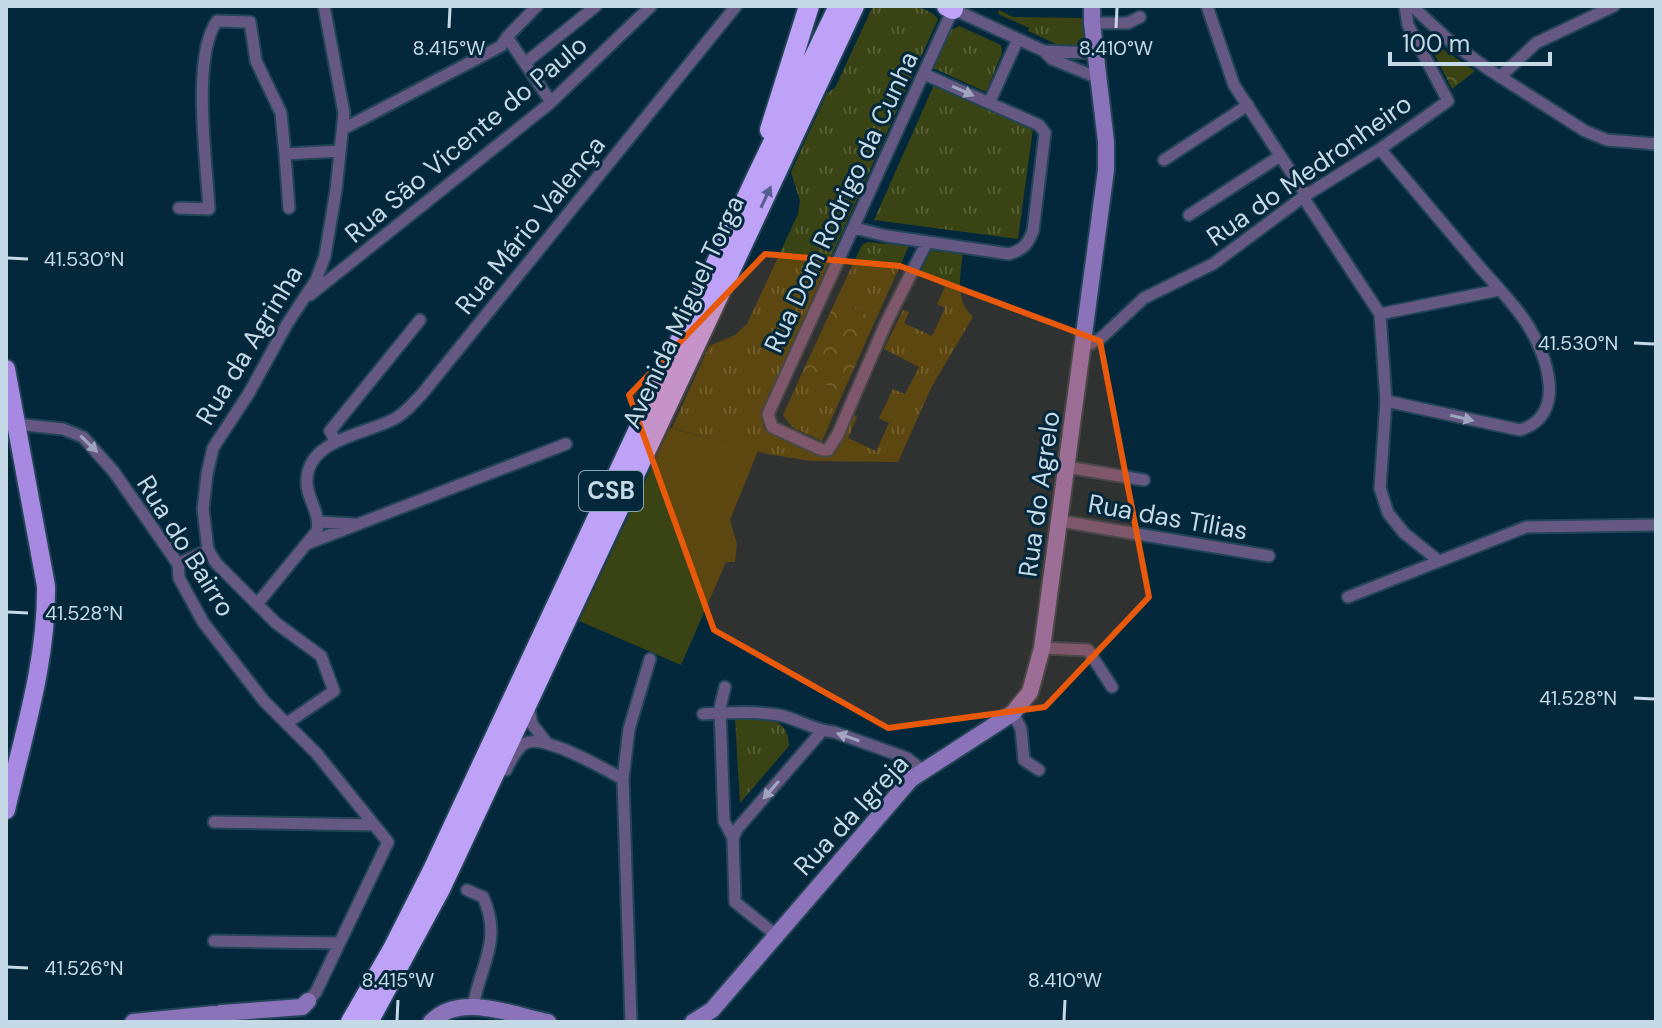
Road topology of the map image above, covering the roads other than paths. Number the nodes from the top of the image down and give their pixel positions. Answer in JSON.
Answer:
{"nodes":[{"id":1,"x":324,"y":6,"type":"edge"},
{"id":2,"x":537,"y":6,"type":"edge"},
{"id":3,"x":596,"y":6,"type":"edge"},
{"id":4,"x":651,"y":6,"type":"edge"},
{"id":5,"x":736,"y":6,"type":"edge"},
{"id":6,"x":809,"y":6,"type":"edge"},
{"id":7,"x":839,"y":6,"type":"edge"},
{"id":8,"x":854,"y":6,"type":"edge"},
{"id":9,"x":866,"y":6,"type":"edge"},
{"id":10,"x":1207,"y":6,"type":"edge"},
{"id":11,"x":1405,"y":6,"type":"edge"},
{"id":12,"x":1412,"y":6,"type":"edge"},
{"id":13,"x":950,"y":7,"type":"edge"},
{"id":14,"x":1610,"y":7,"type":"edge"},
{"id":15,"x":1092,"y":14,"type":"edge"},
{"id":16,"x":1140,"y":17,"type":"dead end"},
{"id":17,"x":507,"y":37,"type":"junction"},
{"id":18,"x":1018,"y":39,"type":"junction"},
{"id":19,"x":1044,"y":51,"type":"junction"},
{"id":20,"x":1095,"y":53,"type":"junction"},
{"id":21,"x":525,"y":63,"type":"junction"},
{"id":22,"x":924,"y":74,"type":"junction"},
{"id":23,"x":1500,"y":77,"type":"junction"},
{"id":24,"x":821,"y":78,"type":"junction"},
{"id":25,"x":1098,"y":78,"type":"junction"},
{"id":26,"x":551,"y":102,"type":"junction"},
{"id":27,"x":989,"y":103,"type":"junction"},
{"id":28,"x":1248,"y":105,"type":"junction"},
{"id":29,"x":343,"y":129,"type":"junction"},
{"id":30,"x":1656,"y":144,"type":"edge"},
{"id":31,"x":1380,"y":149,"type":"junction"},
{"id":32,"x":340,"y":151,"type":"junction"},
{"id":33,"x":285,"y":154,"type":"junction"},
{"id":34,"x":1280,"y":156,"type":"junction"},
{"id":35,"x":1164,"y":160,"type":"dead end"},
{"id":36,"x":759,"y":172,"type":"junction"},
{"id":37,"x":1304,"y":196,"type":"junction"},
{"id":38,"x":179,"y":208,"type":"dead end"},
{"id":39,"x":289,"y":208,"type":"dead end"},
{"id":40,"x":1189,"y":215,"type":"dead end"},
{"id":41,"x":854,"y":228,"type":"junction"},
{"id":42,"x":927,"y":242,"type":"junction"},
{"id":43,"x":322,"y":264,"type":"junction"},
{"id":44,"x":343,"y":271,"type":"junction"},
{"id":45,"x":1499,"y":290,"type":"junction"},
{"id":46,"x":302,"y":301,"type":"junction"},
{"id":47,"x":1380,"y":314,"type":"junction"},
{"id":48,"x":420,"y":320,"type":"dead end"},
{"id":49,"x":1086,"y":330,"type":"junction"},
{"id":50,"x":1107,"y":330,"type":"junction"},
{"id":51,"x":1084,"y":347,"type":"junction"},
{"id":52,"x":6,"y":369,"type":"edge"},
{"id":53,"x":1386,"y":401,"type":"junction"},
{"id":54,"x":13,"y":432,"type":"edge"},
{"id":55,"x":336,"y":442,"type":"junction"},
{"id":56,"x":566,"y":444,"type":"dead end"},
{"id":57,"x":1067,"y":467,"type":"junction"},
{"id":58,"x":1144,"y":480,"type":"dead end"},
{"id":59,"x":1060,"y":521,"type":"junction"},
{"id":60,"x":319,"y":522,"type":"junction"},
{"id":61,"x":364,"y":524,"type":"junction"},
{"id":62,"x":1656,"y":525,"type":"edge"},
{"id":63,"x":306,"y":544,"type":"junction"},
{"id":64,"x":208,"y":550,"type":"junction"},
{"id":65,"x":1269,"y":556,"type":"dead end"},
{"id":66,"x":1439,"y":561,"type":"junction"},
{"id":67,"x":178,"y":564,"type":"junction"},
{"id":68,"x":1348,"y":597,"type":"dead end"},
{"id":69,"x":259,"y":601,"type":"junction"},
{"id":70,"x":1042,"y":648,"type":"junction"},
{"id":71,"x":650,"y":659,"type":"dead end"},
{"id":72,"x":725,"y":687,"type":"dead end"},
{"id":73,"x":1112,"y":687,"type":"dead end"},
{"id":74,"x":527,"y":703,"type":"junction"},
{"id":75,"x":721,"y":713,"type":"junction"},
{"id":76,"x":1013,"y":713,"type":"junction"},
{"id":77,"x":703,"y":714,"type":"dead end"},
{"id":78,"x":287,"y":723,"type":"junction"},
{"id":79,"x":822,"y":731,"type":"junction"},
{"id":80,"x":546,"y":742,"type":"junction"},
{"id":81,"x":922,"y":770,"type":"junction"},
{"id":82,"x":1039,"y":770,"type":"dead end"},
{"id":83,"x":623,"y":779,"type":"junction"},
{"id":84,"x":472,"y":809,"type":"junction"},
{"id":85,"x":6,"y":810,"type":"edge"},
{"id":86,"x":214,"y":822,"type":"dead end"},
{"id":87,"x":374,"y":825,"type":"junction"},
{"id":88,"x":733,"y":838,"type":"junction"},
{"id":89,"x":467,"y":890,"type":"dead end"},
{"id":90,"x":776,"y":935,"type":"junction"},
{"id":91,"x":214,"y":941,"type":"dead end"},
{"id":92,"x":339,"y":943,"type":"junction"},
{"id":93,"x":308,"y":1001,"type":"joint"},
{"id":94,"x":473,"y":1007,"type":"junction"},
{"id":95,"x":264,"y":1010,"type":"junction"},
{"id":96,"x":219,"y":1018,"type":"edge"},
{"id":97,"x":165,"y":1021,"type":"edge"},
{"id":98,"x":133,"y":1022,"type":"edge"},
{"id":99,"x":247,"y":1022,"type":"edge"},
{"id":100,"x":351,"y":1022,"type":"edge"},
{"id":101,"x":368,"y":1022,"type":"edge"},
{"id":102,"x":431,"y":1022,"type":"edge"},
{"id":103,"x":548,"y":1022,"type":"edge"},
{"id":104,"x":631,"y":1022,"type":"edge"},
{"id":105,"x":693,"y":1022,"type":"edge"}],
"edges":[{"from":1,"to":29,"type":"street","name":"Rua da Agrinha"},
{"from":2,"to":17,"type":"street"},
{"from":3,"to":21,"type":"street"},
{"from":4,"to":26,"type":"street","name":"Rua São Vicente do Paulo"},
{"from":5,"to":55,"type":"street","name":"Rua Mário Valença"},
{"from":6,"to":36,"type":"highway"},
{"from":7,"to":36,"type":"highway","name":"Avenida Miguel Torga","number":"CSB"},
{"from":8,"to":24,"type":"highway","name":"Avenida Miguel Torga","number":"CSB"},
{"from":9,"to":24,"type":"highway"},
{"from":10,"to":28,"type":"street"},
{"from":11,"to":31,"type":"street","name":"Rua do Medronheiro"},
{"from":12,"to":23,"type":"street"},
{"from":13,"to":18,"type":"street"},
{"from":13,"to":22,"type":"street","name":"Rua Dom Rodrigo da Cunha"},
{"from":14,"to":23,"type":"street"},
{"from":15,"to":16,"type":"street"},
{"from":15,"to":20,"type":"street","name":"Rua do Agrelo"},
{"from":17,"to":21,"type":"street"},
{"from":17,"to":29,"type":"street"},
{"from":18,"to":19,"type":"street"},
{"from":18,"to":27,"type":"street"},
{"from":19,"to":20,"type":"street"},
{"from":19,"to":25,"type":"street"},
{"from":20,"to":25,"type":"street","name":"Rua do Agrelo"},
{"from":21,"to":26,"type":"street"},
{"from":22,"to":27,"type":"street","one_way":true},
{"from":22,"to":41,"type":"street","name":"Rua Dom Rodrigo da Cunha"},
{"from":23,"to":30,"type":"street"},
{"from":74,"to":24,"type":"highway","name":"Avenida Miguel Torga","number":"CSB","one_way":true},
{"from":25,"to":49,"type":"street","name":"Rua do Agrelo"},
{"from":26,"to":44,"type":"street","name":"Rua São Vicente do Paulo"},
{"from":27,"to":42,"type":"street"},
{"from":28,"to":34,"type":"street"},
{"from":28,"to":35,"type":"street"},
{"from":29,"to":32,"type":"street","name":"Rua da Agrinha"},
{"from":31,"to":37,"type":"street","name":"Rua do Medronheiro"},
{"from":31,"to":45,"type":"street"},
{"from":32,"to":33,"type":"street"},
{"from":32,"to":43,"type":"street","name":"Rua da Agrinha"},
{"from":33,"to":38,"type":"street"},
{"from":33,"to":39,"type":"street"},
{"from":34,"to":37,"type":"street"},
{"from":34,"to":40,"type":"street"},
{"from":36,"to":84,"type":"highway","name":"Avenida Miguel Torga","number":"CSB"},
{"from":37,"to":47,"type":"street"},
{"from":37,"to":50,"type":"street","name":"Rua do Medronheiro"},
{"from":41,"to":42,"type":"street"},
{"from":41,"to":42,"type":"street","name":"Rua Dom Rodrigo da Cunha"},
{"from":43,"to":44,"type":"street","name":"Rua São Vicente do Paulo"},
{"from":43,"to":46,"type":"street","name":"Rua da Agrinha"},
{"from":44,"to":46,"type":"street","name":"Rua São Vicente do Paulo"},
{"from":45,"to":47,"type":"street"},
{"from":53,"to":45,"type":"street","one_way":true},
{"from":46,"to":64,"type":"street","name":"Rua da Agrinha"},
{"from":47,"to":53,"type":"street"},
{"from":48,"to":55,"type":"street","name":"Rua Mário Valença"},
{"from":49,"to":50,"type":"street"},
{"from":49,"to":51,"type":"street","name":"Rua do Agrelo"},
{"from":50,"to":51,"type":"street","name":"Rua do Medronheiro"},
{"from":51,"to":57,"type":"street","name":"Rua do Agrelo"},
{"from":52,"to":54,"type":"main road"},
{"from":53,"to":66,"type":"street"},
{"from":54,"to":67,"type":"street","name":"Rua do Bairro","one_way":true},
{"from":54,"to":85,"type":"main road"},
{"from":55,"to":60,"type":"street","name":"Rua Mário Valença"},
{"from":56,"to":61,"type":"street"},
{"from":57,"to":58,"type":"street"},
{"from":57,"to":59,"type":"street","name":"Rua do Agrelo"},
{"from":59,"to":65,"type":"street","name":"Rua das Tílias"},
{"from":59,"to":70,"type":"street","name":"Rua do Agrelo"},
{"from":60,"to":61,"type":"street"},
{"from":60,"to":63,"type":"street"},
{"from":61,"to":63,"type":"street"},
{"from":62,"to":66,"type":"street"},
{"from":63,"to":69,"type":"street"},
{"from":64,"to":67,"type":"street"},
{"from":64,"to":69,"type":"street","name":"Rua da Agrinha"},
{"from":66,"to":68,"type":"street"},
{"from":67,"to":78,"type":"street","name":"Rua do Bairro"},
{"from":69,"to":78,"type":"street"},
{"from":70,"to":73,"type":"street"},
{"from":70,"to":76,"type":"street","name":"Rua da Igreja"},
{"from":71,"to":83,"type":"street"},
{"from":72,"to":75,"type":"street"},
{"from":74,"to":80,"type":"street"},
{"from":74,"to":84,"type":"highway","name":"Avenida Miguel Torga","number":"CSB"},
{"from":75,"to":77,"type":"street"},
{"from":75,"to":79,"type":"street"},
{"from":75,"to":88,"type":"street"},
{"from":76,"to":81,"type":"street","name":"Rua da Igreja"},
{"from":76,"to":82,"type":"street"},
{"from":78,"to":87,"type":"street","name":"Rua do Bairro"},
{"from":81,"to":79,"type":"street","one_way":true},
{"from":79,"to":88,"type":"street","one_way":true},
{"from":80,"to":83,"type":"street"},
{"from":80,"to":84,"type":"street"},
{"from":81,"to":90,"type":"street","name":"Rua da Igreja"},
{"from":83,"to":104,"type":"street"},
{"from":84,"to":100,"type":"highway","number":"CSB"},
{"from":84,"to":101,"type":"highway","number":"CSB"},
{"from":86,"to":87,"type":"street"},
{"from":87,"to":92,"type":"street","name":"Rua do Bairro"},
{"from":88,"to":90,"type":"street"},
{"from":89,"to":94,"type":"street"},
{"from":90,"to":105,"type":"street","name":"Rua da Igreja"},
{"from":91,"to":92,"type":"street"},
{"from":92,"to":93,"type":"street"},
{"from":93,"to":95,"type":"street"},
{"from":94,"to":102,"type":"street"},
{"from":94,"to":103,"type":"street"},
{"from":95,"to":96,"type":"street"},
{"from":95,"to":99,"type":"street"},
{"from":96,"to":97,"type":"street"},
{"from":97,"to":98,"type":"street"}]}
